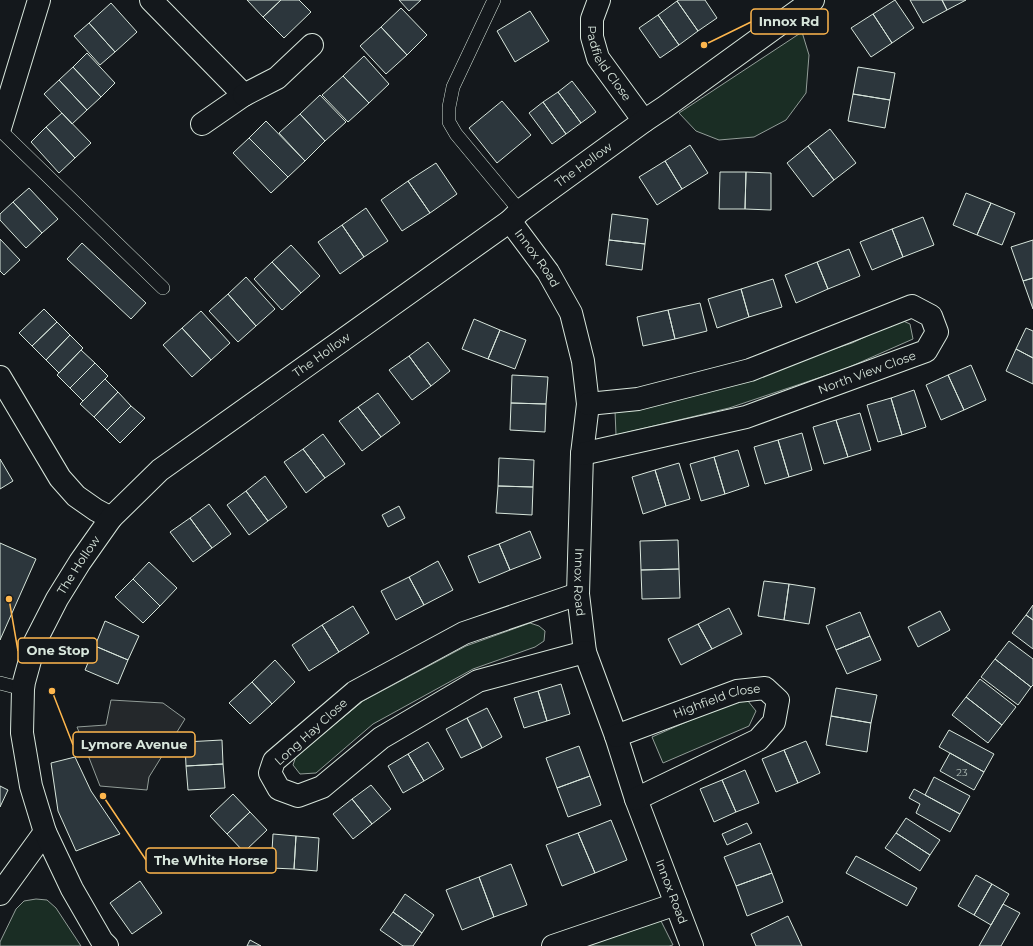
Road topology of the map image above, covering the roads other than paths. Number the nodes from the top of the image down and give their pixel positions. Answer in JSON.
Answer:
{"nodes":[{"id":1,"x":39,"y":0,"type":"edge"},
{"id":2,"x":151,"y":0,"type":"edge"},
{"id":3,"x":494,"y":0,"type":"edge"},
{"id":4,"x":599,"y":0,"type":"edge"},
{"id":5,"x":813,"y":0,"type":"edge"},
{"id":6,"x":312,"y":46,"type":"dead end"},
{"id":7,"x":244,"y":95,"type":"junction"},
{"id":8,"x":644,"y":121,"type":"junction"},
{"id":9,"x":202,"y":124,"type":"dead end"},
{"id":10,"x":0,"y":129,"type":"edge"},
{"id":11,"x":515,"y":216,"type":"junction"},
{"id":12,"x":162,"y":288,"type":"dead end"},
{"id":13,"x":0,"y":377,"type":"edge"},
{"id":14,"x":588,"y":404,"type":"junction"},
{"id":15,"x":582,"y":454,"type":"junction"},
{"id":16,"x":111,"y":518,"type":"junction"},
{"id":17,"x":578,"y":594,"type":"junction"},
{"id":18,"x":585,"y":652,"type":"junction"},
{"id":19,"x":0,"y":683,"type":"edge"},
{"id":20,"x":23,"y":689,"type":"junction"},
{"id":21,"x":616,"y":736,"type":"junction"},
{"id":22,"x":636,"y":799,"type":"junction"},
{"id":23,"x":45,"y":832,"type":"junction"},
{"id":24,"x":0,"y":894,"type":"edge"},
{"id":25,"x":676,"y":904,"type":"junction"},
{"id":26,"x":688,"y":945,"type":"edge"},
{"id":27,"x":107,"y":946,"type":"edge"},
{"id":28,"x":553,"y":946,"type":"edge"}],
"edges":[{"from":1,"to":10,"type":"street"},
{"from":2,"to":7,"type":"street"},
{"from":3,"to":11,"type":"lane"},
{"from":4,"to":8,"type":"street","name":"Padfield Close"},
{"from":5,"to":8,"type":"street","name":"The Hollow"},
{"from":6,"to":7,"type":"street"},
{"from":7,"to":9,"type":"street"},
{"from":8,"to":11,"type":"street","name":"The Hollow"},
{"from":10,"to":12,"type":"lane"},
{"from":11,"to":14,"type":"street","name":"Innox Road"},
{"from":11,"to":16,"type":"street","name":"The Hollow"},
{"from":13,"to":16,"type":"street"},
{"from":14,"to":15,"type":"street","name":"Innox Road"},
{"from":14,"to":15,"type":"street","name":"North View Close"},
{"from":15,"to":17,"type":"street","name":"Innox Road"},
{"from":16,"to":20,"type":"street","name":"The Hollow"},
{"from":17,"to":18,"type":"street","name":"Innox Road"},
{"from":17,"to":18,"type":"street","name":"Long Hay Close"},
{"from":18,"to":21,"type":"street","name":"Innox Road"},
{"from":19,"to":20,"type":"lane"},
{"from":20,"to":23,"type":"street","name":"The Hollow"},
{"from":21,"to":22,"type":"street","name":"Innox Road"},
{"from":21,"to":22,"type":"street","name":"Highfield Close"},
{"from":22,"to":25,"type":"street","name":"Innox Road"},
{"from":23,"to":24,"type":"street"},
{"from":23,"to":27,"type":"street","name":"The Hollow"},
{"from":25,"to":26,"type":"street","name":"Innox Road"},
{"from":25,"to":28,"type":"street"}]}
